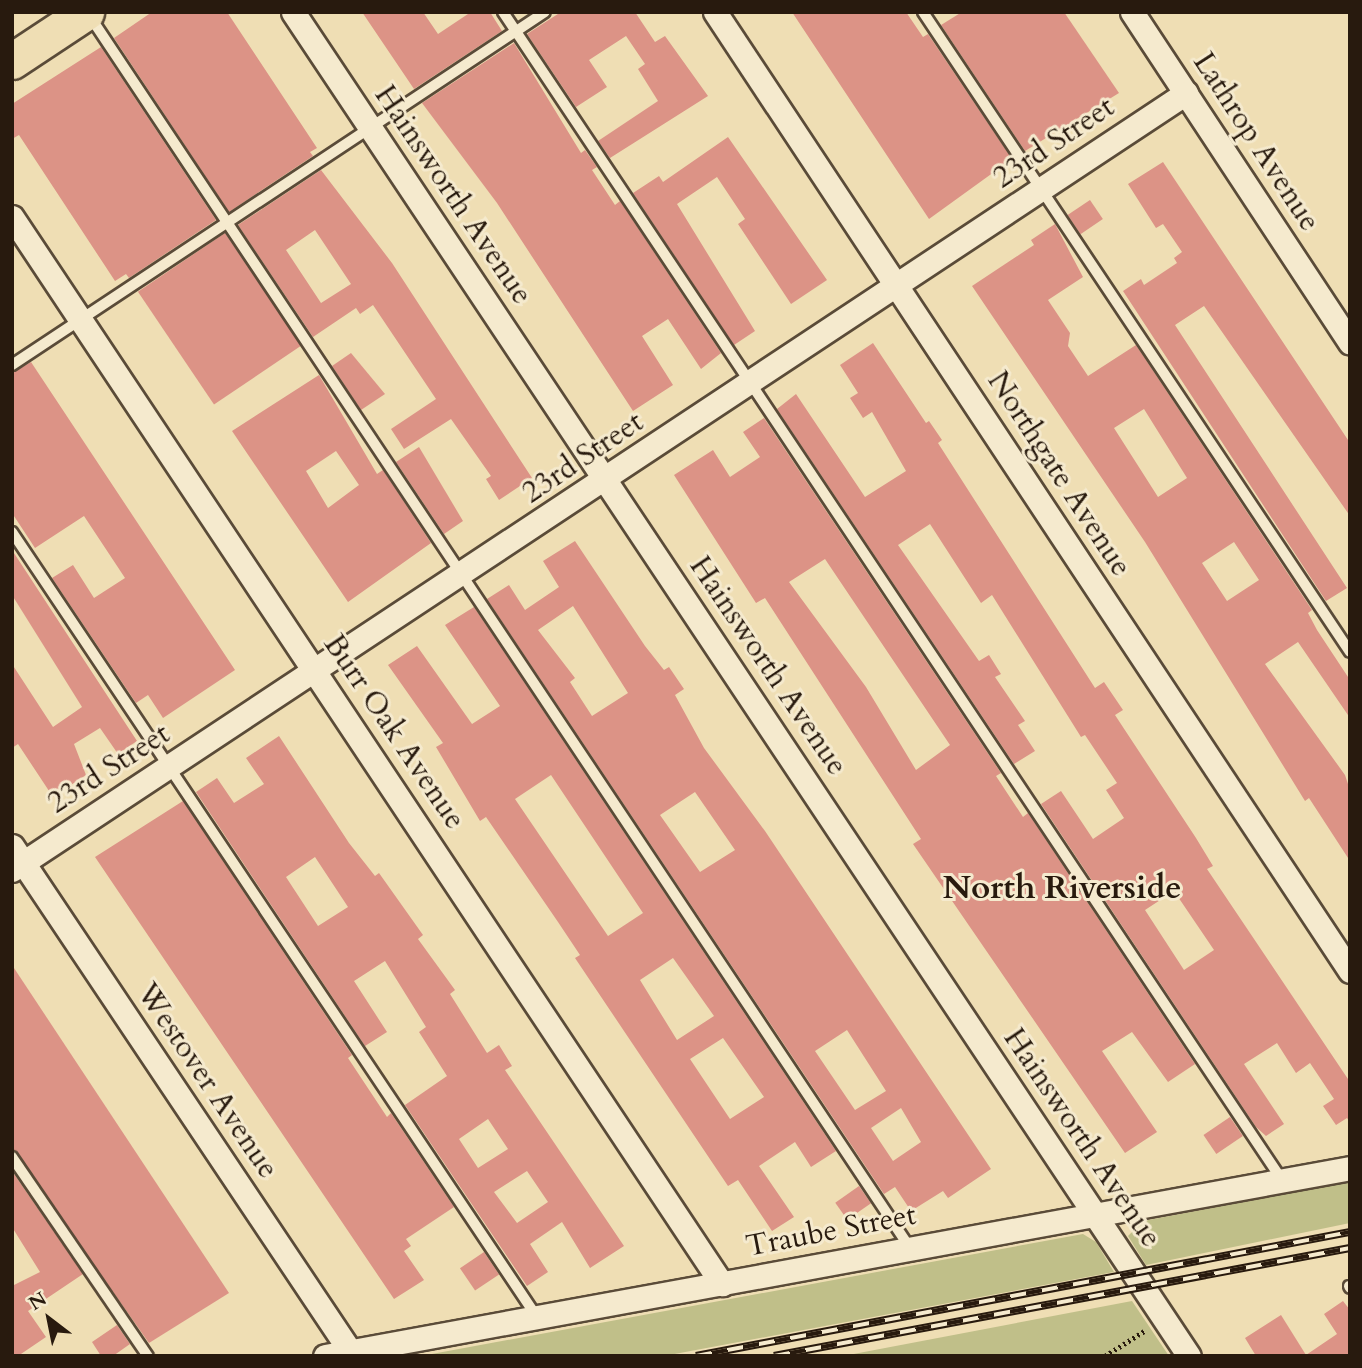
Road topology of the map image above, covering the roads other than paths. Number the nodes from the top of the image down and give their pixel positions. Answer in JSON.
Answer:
{"nodes":[{"id":1,"x":87,"y":12,"type":"edge"},
{"id":2,"x":293,"y":12,"type":"edge"},
{"id":3,"x":502,"y":12,"type":"edge"},
{"id":4,"x":545,"y":12,"type":"edge"},
{"id":5,"x":715,"y":12,"type":"edge"},
{"id":6,"x":923,"y":12,"type":"edge"},
{"id":7,"x":1132,"y":12,"type":"edge"},
{"id":8,"x":515,"y":32,"type":"junction"},
{"id":9,"x":12,"y":61,"type":"edge"},
{"id":10,"x":1186,"y":93,"type":"junction"},
{"id":11,"x":370,"y":128,"type":"junction"},
{"id":12,"x":1041,"y":189,"type":"junction"},
{"id":13,"x":12,"y":217,"type":"edge"},
{"id":14,"x":227,"y":223,"type":"junction"},
{"id":15,"x":897,"y":285,"type":"junction"},
{"id":16,"x":81,"y":320,"type":"junction"},
{"id":17,"x":1350,"y":342,"type":"edge"},
{"id":18,"x":12,"y":365,"type":"edge"},
{"id":19,"x":751,"y":383,"type":"junction"},
{"id":20,"x":606,"y":481,"type":"junction"},
{"id":21,"x":12,"y":532,"type":"edge"},
{"id":22,"x":462,"y":575,"type":"junction"},
{"id":23,"x":1350,"y":652,"type":"edge"},
{"id":24,"x":316,"y":671,"type":"junction"},
{"id":25,"x":169,"y":768,"type":"junction"},
{"id":26,"x":16,"y":860,"type":"edge"},
{"id":27,"x":1350,"y":971,"type":"edge"},
{"id":28,"x":12,"y":1157,"type":"edge"},
{"id":29,"x":1350,"y":1168,"type":"edge"},
{"id":30,"x":1282,"y":1180,"type":"junction"},
{"id":31,"x":1095,"y":1213,"type":"junction"},
{"id":32,"x":910,"y":1248,"type":"junction"},
{"id":33,"x":722,"y":1283,"type":"junction"},
{"id":34,"x":537,"y":1317,"type":"junction"},
{"id":35,"x":350,"y":1351,"type":"junction"},
{"id":36,"x":148,"y":1356,"type":"edge"},
{"id":37,"x":325,"y":1356,"type":"edge"},
{"id":38,"x":1189,"y":1356,"type":"edge"}],
"edges":[{"from":1,"to":9,"type":"main road"},
{"from":1,"to":14,"type":"lane"},
{"from":2,"to":11,"type":"street","name":"Hainsworth Avenue"},
{"from":3,"to":8,"type":"lane"},
{"from":4,"to":8,"type":"lane"},
{"from":5,"to":15,"type":"street","name":"Northgate Avenue"},
{"from":6,"to":12,"type":"lane"},
{"from":7,"to":10,"type":"street","name":"Lathrop Avenue"},
{"from":8,"to":11,"type":"lane"},
{"from":8,"to":19,"type":"lane"},
{"from":10,"to":12,"type":"street","name":"23rd Street"},
{"from":10,"to":17,"type":"street","name":"Lathrop Avenue"},
{"from":11,"to":14,"type":"lane"},
{"from":11,"to":20,"type":"street","name":"Hainsworth Avenue"},
{"from":12,"to":15,"type":"street","name":"23rd Street"},
{"from":12,"to":23,"type":"lane"},
{"from":13,"to":16,"type":"street","name":"Burr Oak Avenue"},
{"from":14,"to":16,"type":"lane"},
{"from":14,"to":22,"type":"lane"},
{"from":15,"to":19,"type":"street","name":"23rd Street"},
{"from":15,"to":27,"type":"street","name":"Northgate Avenue"},
{"from":16,"to":18,"type":"lane"},
{"from":16,"to":24,"type":"street","name":"Burr Oak Avenue"},
{"from":19,"to":20,"type":"street","name":"23rd Street"},
{"from":19,"to":30,"type":"lane"},
{"from":20,"to":22,"type":"street","name":"23rd Street"},
{"from":20,"to":31,"type":"street","name":"Hainsworth Avenue"},
{"from":21,"to":25,"type":"lane"},
{"from":22,"to":24,"type":"street","name":"23rd Street"},
{"from":22,"to":32,"type":"lane"},
{"from":24,"to":25,"type":"street","name":"23rd Street"},
{"from":24,"to":33,"type":"street","name":"Burr Oak Avenue"},
{"from":25,"to":26,"type":"street","name":"23rd Street"},
{"from":25,"to":34,"type":"lane"},
{"from":26,"to":35,"type":"street","name":"Westover Avenue"},
{"from":28,"to":36,"type":"lane"},
{"from":29,"to":30,"type":"street","name":"Traube Street"},
{"from":30,"to":31,"type":"street","name":"Traube Street"},
{"from":31,"to":32,"type":"street","name":"Traube Street"},
{"from":31,"to":38,"type":"street","name":"Hainsworth Avenue"},
{"from":32,"to":33,"type":"street","name":"Traube Street"},
{"from":33,"to":34,"type":"street","name":"Traube Street"},
{"from":34,"to":35,"type":"street","name":"Traube Street"},
{"from":35,"to":37,"type":"street","name":"Traube Street"}]}
